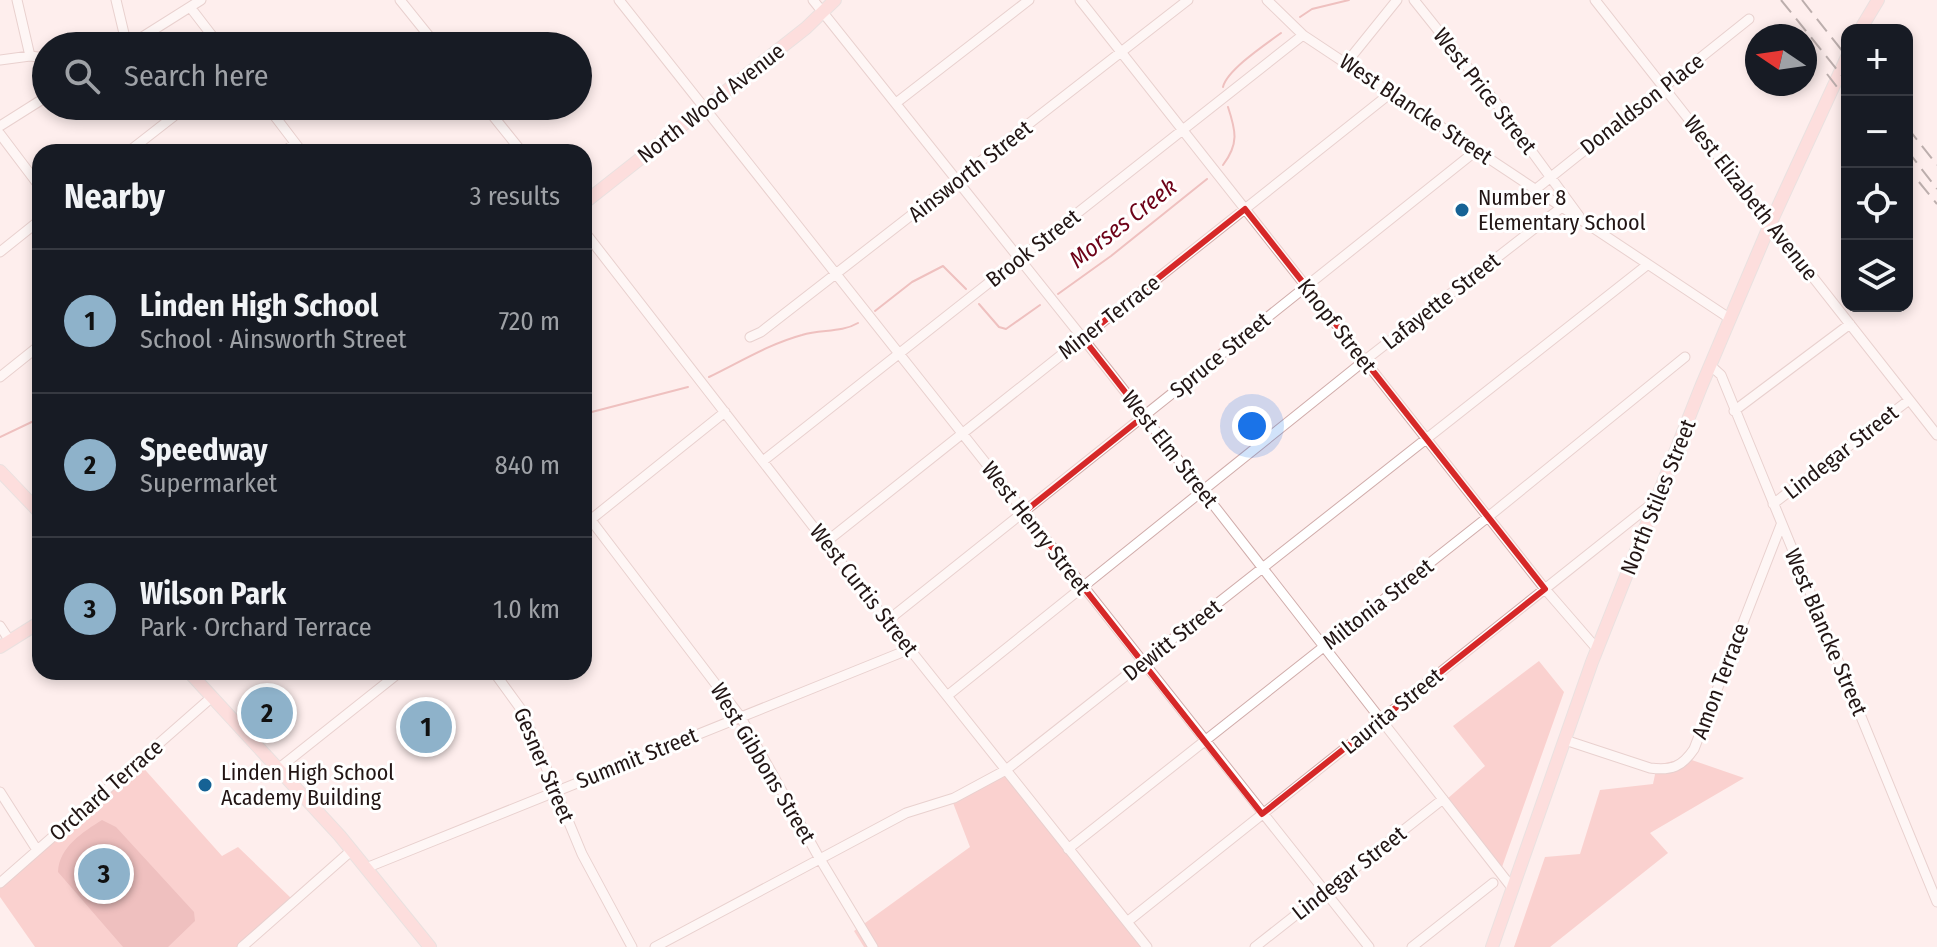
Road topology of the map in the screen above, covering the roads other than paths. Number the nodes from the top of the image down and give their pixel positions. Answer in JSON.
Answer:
{"nodes":[{"id":1,"x":17,"y":0,"type":"edge"},
{"id":2,"x":116,"y":0,"type":"edge"},
{"id":3,"x":201,"y":0,"type":"edge"},
{"id":4,"x":400,"y":0,"type":"edge"},
{"id":5,"x":619,"y":0,"type":"edge"},
{"id":6,"x":813,"y":0,"type":"edge"},
{"id":7,"x":835,"y":0,"type":"edge"},
{"id":8,"x":1029,"y":0,"type":"edge"},
{"id":9,"x":1080,"y":0,"type":"edge"},
{"id":10,"x":1188,"y":0,"type":"edge"},
{"id":11,"x":1267,"y":0,"type":"edge"},
{"id":12,"x":1397,"y":0,"type":"edge"},
{"id":13,"x":1414,"y":0,"type":"edge"},
{"id":14,"x":1595,"y":0,"type":"edge"},
{"id":15,"x":1878,"y":0,"type":"edge"},
{"id":16,"x":190,"y":7,"type":"junction"},
{"id":17,"x":823,"y":12,"type":"junction"},
{"id":18,"x":1749,"y":19,"type":"dead end"},
{"id":19,"x":1864,"y":24,"type":"edge"},
{"id":20,"x":124,"y":32,"type":"edge"},
{"id":21,"x":150,"y":32,"type":"edge"},
{"id":22,"x":209,"y":32,"type":"edge"},
{"id":23,"x":426,"y":32,"type":"edge"},
{"id":24,"x":1303,"y":35,"type":"junction"},
{"id":25,"x":1122,"y":54,"type":"junction"},
{"id":26,"x":30,"y":56,"type":"joint"},
{"id":27,"x":0,"y":60,"type":"edge"},
{"id":28,"x":1347,"y":62,"type":"junction"},
{"id":29,"x":1841,"y":70,"type":"edge"},
{"id":30,"x":1663,"y":86,"type":"junction"},
{"id":31,"x":1392,"y":92,"type":"junction"},
{"id":32,"x":896,"y":103,"type":"junction"},
{"id":33,"x":32,"y":106,"type":"edge"},
{"id":34,"x":705,"y":108,"type":"junction"},
{"id":35,"x":169,"y":120,"type":"edge"},
{"id":36,"x":278,"y":120,"type":"edge"},
{"id":37,"x":496,"y":120,"type":"edge"},
{"id":38,"x":0,"y":126,"type":"edge"},
{"id":39,"x":1182,"y":130,"type":"junction"},
{"id":40,"x":0,"y":134,"type":"edge"},
{"id":41,"x":295,"y":143,"type":"edge"},
{"id":42,"x":138,"y":144,"type":"edge"},
{"id":43,"x":516,"y":144,"type":"edge"},
{"id":44,"x":1477,"y":150,"type":"junction"},
{"id":45,"x":32,"y":176,"type":"edge"},
{"id":46,"x":1551,"y":176,"type":"junction"},
{"id":47,"x":957,"y":181,"type":"junction"},
{"id":48,"x":1536,"y":189,"type":"junction"},
{"id":49,"x":592,"y":197,"type":"edge"},
{"id":50,"x":1562,"y":207,"type":"junction"},
{"id":51,"x":1245,"y":209,"type":"junction"},
{"id":52,"x":1583,"y":222,"type":"junction"},
{"id":53,"x":1771,"y":222,"type":"junction"},
{"id":54,"x":32,"y":226,"type":"edge"},
{"id":55,"x":592,"y":241,"type":"edge"},
{"id":56,"x":0,"y":252,"type":"edge"},
{"id":57,"x":1019,"y":258,"type":"junction"},
{"id":58,"x":1647,"y":265,"type":"junction"},
{"id":59,"x":836,"y":274,"type":"junction"},
{"id":60,"x":1306,"y":286,"type":"junction"},
{"id":61,"x":1729,"y":318,"type":"junction"},
{"id":62,"x":1850,"y":324,"type":"junction"},
{"id":63,"x":750,"y":337,"type":"dead end"},
{"id":64,"x":1083,"y":338,"type":"junction"},
{"id":65,"x":32,"y":351,"type":"edge"},
{"id":66,"x":899,"y":353,"type":"junction"},
{"id":67,"x":1685,"y":357,"type":"dead end"},
{"id":68,"x":1364,"y":361,"type":"junction"},
{"id":69,"x":1710,"y":365,"type":"junction"},
{"id":70,"x":0,"y":377,"type":"edge"},
{"id":71,"x":1909,"y":400,"type":"junction"},
{"id":72,"x":1734,"y":411,"type":"junction"},
{"id":73,"x":725,"y":412,"type":"junction"},
{"id":74,"x":1144,"y":416,"type":"junction"},
{"id":75,"x":962,"y":434,"type":"junction"},
{"id":76,"x":1937,"y":435,"type":"edge"},
{"id":77,"x":1427,"y":440,"type":"junction"},
{"id":78,"x":763,"y":461,"type":"junction"},
{"id":79,"x":0,"y":471,"type":"edge"},
{"id":80,"x":1202,"y":491,"type":"junction"},
{"id":81,"x":1657,"y":499,"type":"junction"},
{"id":82,"x":1773,"y":504,"type":"junction"},
{"id":83,"x":32,"y":505,"type":"edge"},
{"id":84,"x":1024,"y":512,"type":"junction"},
{"id":85,"x":592,"y":513,"type":"edge"},
{"id":86,"x":1488,"y":517,"type":"junction"},
{"id":87,"x":1781,"y":525,"type":"junction"},
{"id":88,"x":592,"y":526,"type":"edge"},
{"id":89,"x":826,"y":542,"type":"junction"},
{"id":90,"x":1264,"y":569,"type":"junction"},
{"id":91,"x":1083,"y":587,"type":"junction"},
{"id":92,"x":1545,"y":589,"type":"junction"},
{"id":93,"x":887,"y":621,"type":"junction"},
{"id":94,"x":0,"y":626,"type":"edge"},
{"id":95,"x":32,"y":627,"type":"edge"},
{"id":96,"x":5,"y":644,"type":"edge"},
{"id":97,"x":1324,"y":646,"type":"junction"},
{"id":98,"x":910,"y":649,"type":"junction"},
{"id":99,"x":1597,"y":649,"type":"junction"},
{"id":100,"x":1143,"y":663,"type":"junction"},
{"id":101,"x":199,"y":680,"type":"edge"},
{"id":102,"x":390,"y":680,"type":"edge"},
{"id":103,"x":500,"y":680,"type":"edge"},
{"id":104,"x":947,"y":696,"type":"junction"},
{"id":105,"x":212,"y":697,"type":"junction"},
{"id":106,"x":740,"y":716,"type":"junction"},
{"id":107,"x":1381,"y":719,"type":"junction"},
{"id":108,"x":1565,"y":740,"type":"junction"},
{"id":109,"x":1204,"y":741,"type":"junction"},
{"id":110,"x":278,"y":769,"type":"junction"},
{"id":111,"x":1006,"y":770,"type":"junction"},
{"id":112,"x":555,"y":791,"type":"junction"},
{"id":113,"x":0,"y":792,"type":"edge"},
{"id":114,"x":1443,"y":799,"type":"junction"},
{"id":115,"x":1262,"y":814,"type":"junction"},
{"id":116,"x":1068,"y":849,"type":"junction"},
{"id":117,"x":37,"y":850,"type":"junction"},
{"id":118,"x":352,"y":850,"type":"junction"},
{"id":119,"x":819,"y":857,"type":"junction"},
{"id":120,"x":366,"y":868,"type":"junction"},
{"id":121,"x":0,"y":883,"type":"edge"},
{"id":122,"x":1493,"y":883,"type":"dead end"},
{"id":123,"x":1513,"y":889,"type":"junction"},
{"id":124,"x":1324,"y":892,"type":"junction"},
{"id":125,"x":1937,"y":902,"type":"edge"},
{"id":126,"x":1127,"y":922,"type":"junction"},
{"id":127,"x":242,"y":947,"type":"edge"},
{"id":128,"x":430,"y":947,"type":"edge"},
{"id":129,"x":632,"y":947,"type":"edge"},
{"id":130,"x":655,"y":947,"type":"edge"},
{"id":131,"x":873,"y":947,"type":"edge"},
{"id":132,"x":1147,"y":947,"type":"edge"},
{"id":133,"x":1255,"y":947,"type":"edge"},
{"id":134,"x":1369,"y":947,"type":"edge"},
{"id":135,"x":1412,"y":947,"type":"edge"},
{"id":136,"x":1492,"y":947,"type":"edge"}],
"edges":[{"from":1,"to":26,"type":"street"},
{"from":2,"to":20,"type":"street"},
{"from":3,"to":16,"type":"street"},
{"from":4,"to":23,"type":"street"},
{"from":5,"to":34,"type":"street","name":"West Henry Street"},
{"from":6,"to":17,"type":"street","name":"West Elm Street"},
{"from":7,"to":17,"type":"main road","name":"North Wood Avenue"},
{"from":8,"to":32,"type":"street"},
{"from":9,"to":25,"type":"street","name":"Knopf Street"},
{"from":10,"to":25,"type":"street","name":"Ainsworth Street"},
{"from":11,"to":24,"type":"street","name":"West Blancke Street"},
{"from":12,"to":28,"type":"street"},
{"from":13,"to":46,"type":"street","name":"West Price Street"},
{"from":14,"to":30,"type":"street","name":"West Elizabeth Avenue"},
{"from":15,"to":19,"type":"main road"},
{"from":16,"to":21,"type":"street"},
{"from":16,"to":22,"type":"street"},
{"from":17,"to":32,"type":"street","name":"West Elm Street"},
{"from":17,"to":34,"type":"main road","name":"North Wood Avenue"},
{"from":18,"to":30,"type":"street","name":"Donaldson Place"},
{"from":24,"to":28,"type":"street","name":"West Blancke Street"},
{"from":24,"to":39,"type":"street","name":"Brook Street"},
{"from":25,"to":39,"type":"street","name":"Knopf Street"},
{"from":25,"to":47,"type":"street","name":"Ainsworth Street"},
{"from":26,"to":27,"type":"street"},
{"from":28,"to":31,"type":"street","name":"West Blancke Street"},
{"from":29,"to":53,"type":"main road","name":"North Stiles Street"},
{"from":30,"to":46,"type":"street","name":"Donaldson Place"},
{"from":30,"to":53,"type":"street","name":"West Elizabeth Avenue"},
{"from":31,"to":44,"type":"street","name":"West Blancke Street"},
{"from":31,"to":51,"type":"street","name":"Miner Terrace"},
{"from":32,"to":47,"type":"street","name":"West Elm Street"},
{"from":33,"to":38,"type":"street"},
{"from":34,"to":49,"type":"main road","name":"North Wood Avenue"},
{"from":34,"to":59,"type":"street","name":"West Henry Street"},
{"from":35,"to":42,"type":"street"},
{"from":36,"to":41,"type":"street"},
{"from":37,"to":43,"type":"street"},
{"from":39,"to":51,"type":"street","name":"Knopf Street"},
{"from":39,"to":57,"type":"street","name":"Brook Street"},
{"from":40,"to":45,"type":"street"},
{"from":44,"to":48,"type":"street","name":"West Blancke Street"},
{"from":44,"to":60,"type":"street","name":"Spruce Street"},
{"from":46,"to":48,"type":"street","name":"Donaldson Place"},
{"from":46,"to":52,"type":"street","name":"West Price Street"},
{"from":47,"to":57,"type":"street","name":"West Elm Street"},
{"from":47,"to":59,"type":"street","name":"Ainsworth Street"},
{"from":48,"to":50,"type":"street","name":"West Blancke Street"},
{"from":50,"to":52,"type":"street","name":"West Blancke Street"},
{"from":50,"to":68,"type":"street","name":"Lafayette Street"},
{"from":51,"to":60,"type":"street","name":"Knopf Street"},
{"from":51,"to":64,"type":"street","name":"Miner Terrace"},
{"from":52,"to":58,"type":"street","name":"West Blancke Street"},
{"from":53,"to":61,"type":"main road","name":"North Stiles Street"},
{"from":53,"to":62,"type":"street","name":"West Elizabeth Avenue"},
{"from":54,"to":56,"type":"street"},
{"from":55,"to":73,"type":"street","name":"West Curtis Street"},
{"from":57,"to":64,"type":"street","name":"West Elm Street"},
{"from":57,"to":66,"type":"street","name":"Brook Street"},
{"from":58,"to":61,"type":"street","name":"West Blancke Street"},
{"from":58,"to":77,"type":"street","name":"Dewitt Street"},
{"from":59,"to":63,"type":"street","name":"Ainsworth Street"},
{"from":59,"to":66,"type":"street","name":"West Henry Street"},
{"from":60,"to":68,"type":"street","name":"Knopf Street"},
{"from":60,"to":74,"type":"street","name":"Spruce Street"},
{"from":61,"to":69,"type":"main road","name":"North Stiles Street"},
{"from":62,"to":71,"type":"street","name":"West Elizabeth Avenue"},
{"from":62,"to":72,"type":"street"},
{"from":64,"to":74,"type":"street","name":"West Elm Street"},
{"from":64,"to":75,"type":"street","name":"Miner Terrace"},
{"from":65,"to":70,"type":"street"},
{"from":66,"to":75,"type":"street","name":"West Henry Street"},
{"from":66,"to":78,"type":"street","name":"Brook Street"},
{"from":67,"to":86,"type":"street","name":"Miltonia Street"},
{"from":68,"to":77,"type":"street","name":"Knopf Street"},
{"from":68,"to":80,"type":"street","name":"Lafayette Street"},
{"from":69,"to":72,"type":"street","name":"West Blancke Street"},
{"from":69,"to":81,"type":"main road","name":"North Stiles Street"},
{"from":71,"to":76,"type":"street","name":"West Elizabeth Avenue"},
{"from":71,"to":82,"type":"street","name":"Lindegar Street"},
{"from":72,"to":82,"type":"street","name":"West Blancke Street"},
{"from":73,"to":78,"type":"street","name":"West Curtis Street"},
{"from":73,"to":85,"type":"street"},
{"from":74,"to":80,"type":"street","name":"West Elm Street"},
{"from":74,"to":84,"type":"street","name":"Spruce Street"},
{"from":75,"to":84,"type":"street","name":"West Henry Street"},
{"from":75,"to":89,"type":"street","name":"Miner Terrace"},
{"from":77,"to":86,"type":"street","name":"Knopf Street"},
{"from":77,"to":90,"type":"street","name":"Dewitt Street"},
{"from":78,"to":89,"type":"street","name":"West Curtis Street"},
{"from":79,"to":83,"type":"main road"},
{"from":80,"to":90,"type":"street","name":"West Elm Street"},
{"from":80,"to":91,"type":"street","name":"Lafayette Street"},
{"from":81,"to":92,"type":"street","name":"Laurita Street"},
{"from":81,"to":99,"type":"main road","name":"North Stiles Street"},
{"from":82,"to":87,"type":"street","name":"West Blancke Street"},
{"from":84,"to":91,"type":"street","name":"West Henry Street"},
{"from":84,"to":93,"type":"street","name":"Spruce Street"},
{"from":86,"to":92,"type":"street","name":"Knopf Street"},
{"from":86,"to":97,"type":"street","name":"Miltonia Street"},
{"from":87,"to":108,"type":"street","name":"Amon Terrace"},
{"from":87,"to":125,"type":"street","name":"West Blancke Street"},
{"from":88,"to":106,"type":"street","name":"West Gibbons Street"},
{"from":89,"to":93,"type":"street","name":"West Curtis Street"},
{"from":90,"to":97,"type":"street","name":"West Elm Street"},
{"from":90,"to":100,"type":"street","name":"Dewitt Street"},
{"from":91,"to":100,"type":"street","name":"West Henry Street"},
{"from":91,"to":104,"type":"street","name":"Lafayette Street"},
{"from":92,"to":99,"type":"street","name":"Knopf Street"},
{"from":92,"to":107,"type":"street","name":"Laurita Street"},
{"from":93,"to":98,"type":"street","name":"West Curtis Street"},
{"from":94,"to":96,"type":"street"},
{"from":95,"to":96,"type":"main road"},
{"from":97,"to":107,"type":"street","name":"West Elm Street"},
{"from":97,"to":109,"type":"street","name":"Miltonia Street"},
{"from":98,"to":104,"type":"street","name":"West Curtis Street"},
{"from":98,"to":106,"type":"street","name":"Summit Street"},
{"from":99,"to":108,"type":"main road","name":"North Stiles Street"},
{"from":100,"to":109,"type":"street","name":"West Henry Street"},
{"from":100,"to":111,"type":"street","name":"Dewitt Street"},
{"from":101,"to":105,"type":"main road"},
{"from":102,"to":110,"type":"street"},
{"from":103,"to":112,"type":"street","name":"Gesner Street"},
{"from":104,"to":111,"type":"street","name":"West Curtis Street"},
{"from":105,"to":110,"type":"main road"},
{"from":105,"to":117,"type":"street","name":"Orchard Terrace"},
{"from":106,"to":112,"type":"street","name":"Summit Street"},
{"from":106,"to":119,"type":"street","name":"West Gibbons Street"},
{"from":107,"to":114,"type":"street","name":"West Elm Street"},
{"from":107,"to":115,"type":"street","name":"Laurita Street"},
{"from":108,"to":123,"type":"main road","name":"North Stiles Street"},
{"from":109,"to":115,"type":"street","name":"West Henry Street"},
{"from":109,"to":116,"type":"street","name":"Miltonia Street"},
{"from":110,"to":118,"type":"main road"},
{"from":111,"to":116,"type":"street","name":"West Curtis Street"},
{"from":111,"to":119,"type":"street","name":"Dewitt Street"},
{"from":112,"to":120,"type":"street","name":"Summit Street"},
{"from":112,"to":129,"type":"street","name":"Gesner Street"},
{"from":113,"to":117,"type":"street"},
{"from":114,"to":123,"type":"street","name":"West Elm Street"},
{"from":114,"to":124,"type":"street","name":"Lindegar Street"},
{"from":115,"to":124,"type":"street","name":"West Henry Street"},
{"from":115,"to":126,"type":"street","name":"Laurita Street"},
{"from":116,"to":126,"type":"street","name":"West Curtis Street"},
{"from":117,"to":121,"type":"street","name":"Orchard Terrace"},
{"from":118,"to":120,"type":"main road"},
{"from":118,"to":127,"type":"street"},
{"from":119,"to":130,"type":"street","name":"Dewitt Street"},
{"from":119,"to":131,"type":"street","name":"West Gibbons Street"},
{"from":120,"to":128,"type":"main road"},
{"from":122,"to":135,"type":"street"},
{"from":123,"to":136,"type":"main road","name":"North Stiles Street"},
{"from":124,"to":133,"type":"street","name":"Lindegar Street"},
{"from":124,"to":134,"type":"street","name":"West Henry Street"},
{"from":126,"to":132,"type":"street","name":"West Curtis Street"}]}
